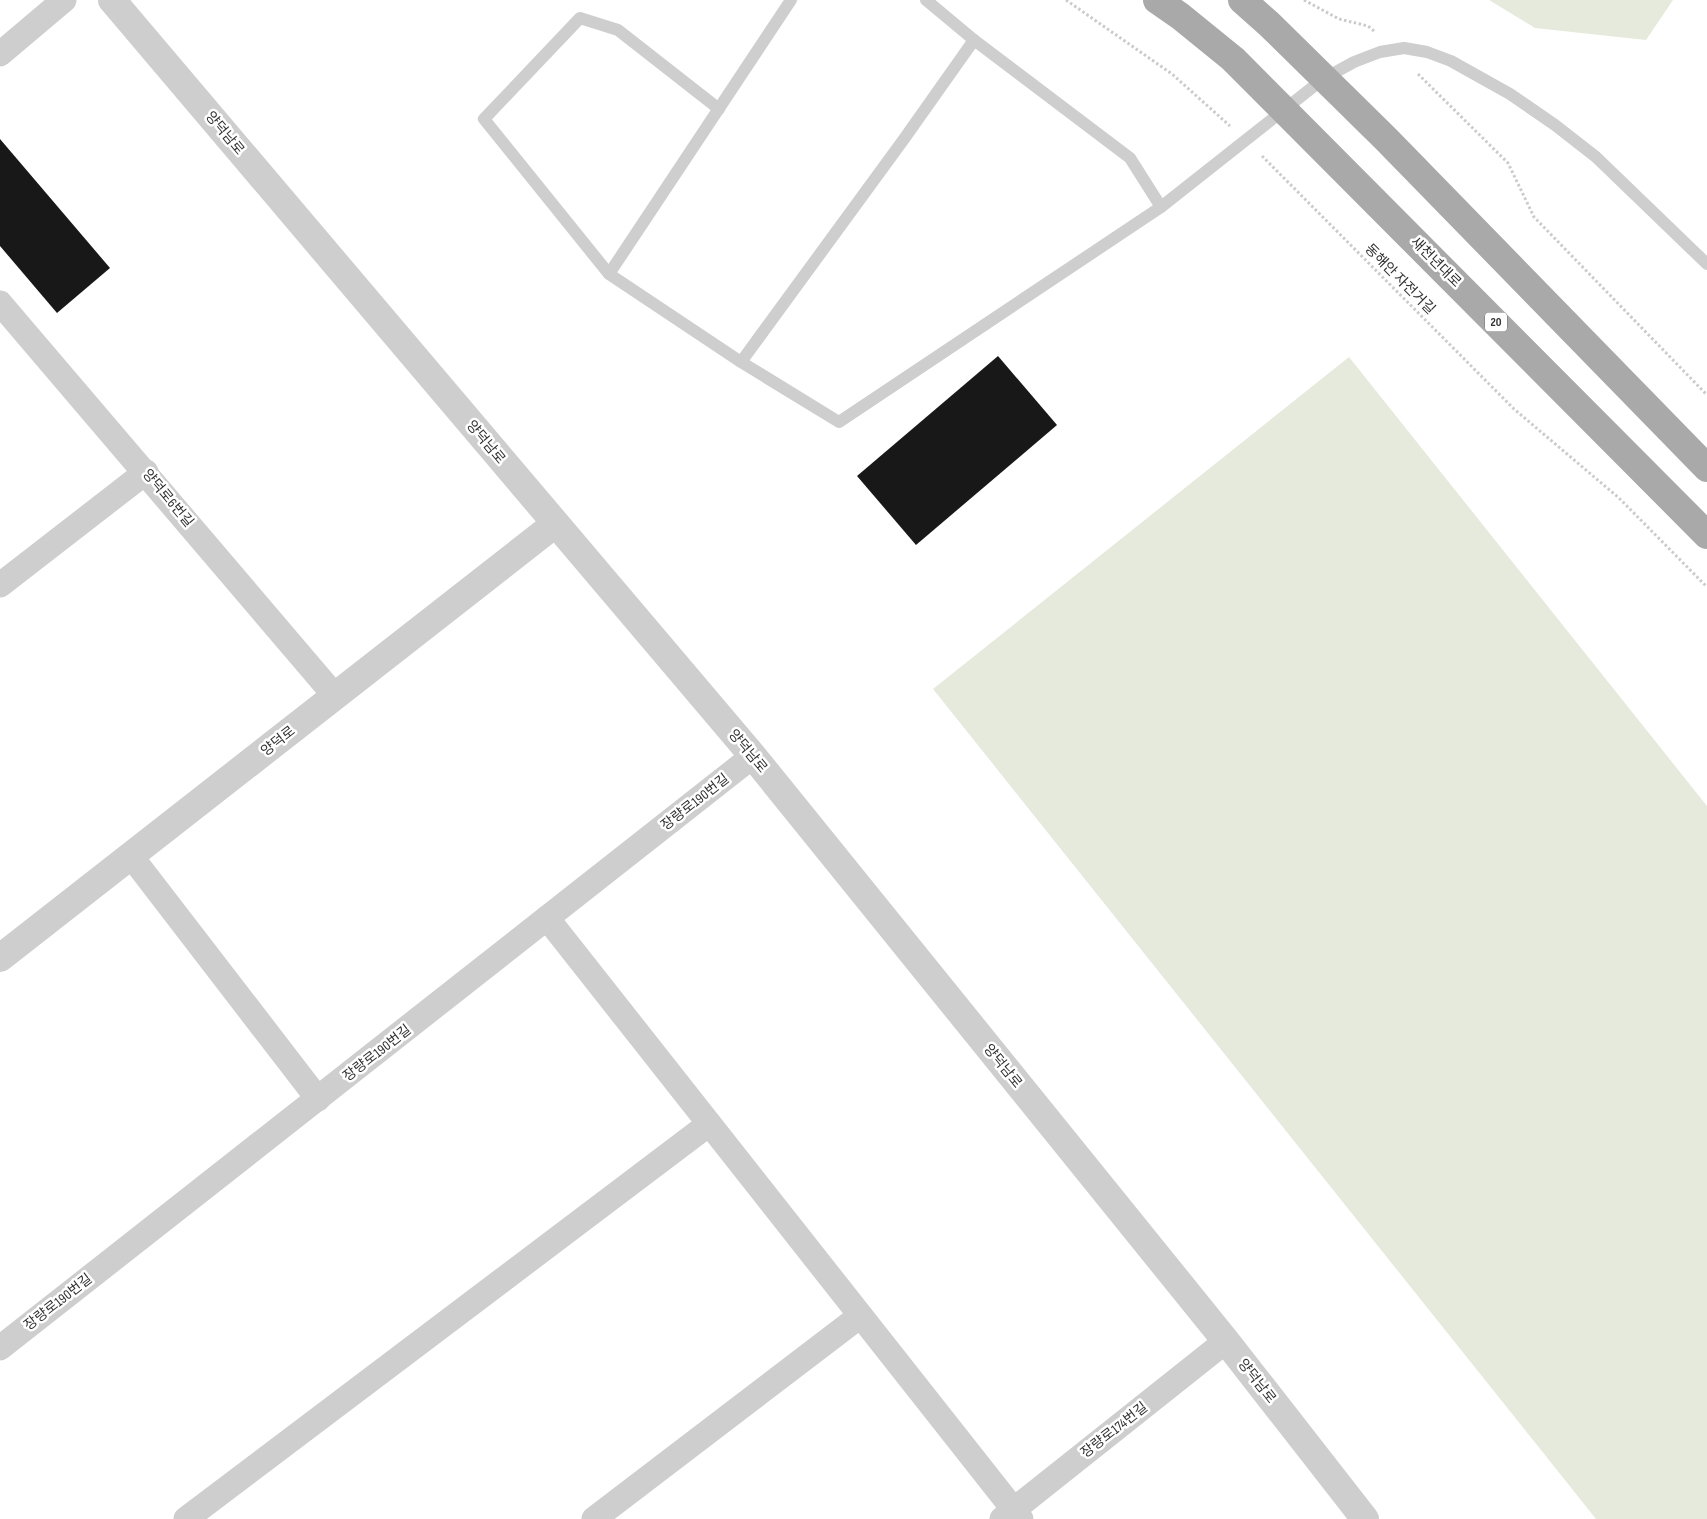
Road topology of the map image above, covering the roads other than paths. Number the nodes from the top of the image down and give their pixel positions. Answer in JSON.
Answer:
{"nodes":[{"id":1,"x":64,"y":0,"type":"edge"},
{"id":2,"x":112,"y":0,"type":"edge"},
{"id":3,"x":792,"y":0,"type":"edge"},
{"id":4,"x":926,"y":0,"type":"edge"},
{"id":5,"x":1157,"y":0,"type":"edge"},
{"id":6,"x":1242,"y":0,"type":"edge"},
{"id":7,"x":974,"y":40,"type":"junction"},
{"id":8,"x":0,"y":54,"type":"edge"},
{"id":9,"x":1323,"y":79,"type":"junction"},
{"id":10,"x":719,"y":109,"type":"junction"},
{"id":11,"x":1284,"y":110,"type":"junction"},
{"id":12,"x":1161,"y":207,"type":"junction"},
{"id":13,"x":1707,"y":264,"type":"edge"},
{"id":14,"x":609,"y":274,"type":"junction"},
{"id":15,"x":0,"y":303,"type":"edge"},
{"id":16,"x":741,"y":362,"type":"junction"},
{"id":17,"x":1707,"y":468,"type":"edge"},
{"id":18,"x":146,"y":472,"type":"junction"},
{"id":19,"x":555,"y":524,"type":"junction"},
{"id":20,"x":1707,"y":534,"type":"edge"},
{"id":21,"x":0,"y":585,"type":"edge"},
{"id":22,"x":335,"y":696,"type":"junction"},
{"id":23,"x":753,"y":756,"type":"junction"},
{"id":24,"x":131,"y":856,"type":"junction"},
{"id":25,"x":547,"y":918,"type":"junction"},
{"id":26,"x":0,"y":958,"type":"edge"},
{"id":27,"x":318,"y":1099,"type":"junction"},
{"id":28,"x":710,"y":1124,"type":"junction"},
{"id":29,"x":860,"y":1316,"type":"junction"},
{"id":30,"x":1226,"y":1341,"type":"junction"},
{"id":31,"x":0,"y":1348,"type":"edge"},
{"id":32,"x":1012,"y":1516,"type":"edge"},
{"id":33,"x":186,"y":1519,"type":"edge"},
{"id":34,"x":594,"y":1519,"type":"edge"},
{"id":35,"x":1365,"y":1519,"type":"edge"}],
"edges":[{"from":1,"to":8,"type":"street"},
{"from":2,"to":19,"type":"street","name":"양덕남로"},
{"from":3,"to":10,"type":"lane"},
{"from":4,"to":7,"type":"lane"},
{"from":5,"to":11,"type":"main road","name":"새천년대로","number":"20"},
{"from":6,"to":9,"type":"main road"},
{"from":7,"to":12,"type":"lane"},
{"from":7,"to":16,"type":"lane"},
{"from":9,"to":11,"type":"lane"},
{"from":9,"to":13,"type":"lane"},
{"from":9,"to":17,"type":"main road"},
{"from":10,"to":14,"type":"lane"},
{"from":10,"to":14,"type":"lane"},
{"from":11,"to":12,"type":"lane"},
{"from":11,"to":20,"type":"main road","name":"새천년대로","number":"20"},
{"from":12,"to":16,"type":"lane"},
{"from":14,"to":16,"type":"lane"},
{"from":15,"to":18,"type":"street","name":"양덕로6번길"},
{"from":18,"to":21,"type":"street"},
{"from":18,"to":22,"type":"street","name":"양덕로6번길"},
{"from":19,"to":22,"type":"street","name":"양덕로"},
{"from":19,"to":23,"type":"street","name":"양덕남로"},
{"from":22,"to":24,"type":"street","name":"양덕로"},
{"from":23,"to":25,"type":"street","name":"장량로190번길"},
{"from":23,"to":30,"type":"street","name":"양덕남로"},
{"from":24,"to":26,"type":"street","name":"양덕로"},
{"from":24,"to":27,"type":"street"},
{"from":25,"to":27,"type":"street","name":"장량로190번길"},
{"from":25,"to":28,"type":"street"},
{"from":27,"to":31,"type":"street","name":"장량로190번길"},
{"from":28,"to":29,"type":"street"},
{"from":28,"to":33,"type":"street"},
{"from":29,"to":32,"type":"street"},
{"from":29,"to":34,"type":"street"},
{"from":30,"to":32,"type":"street","name":"장량로174번길"},
{"from":30,"to":35,"type":"street","name":"양덕남로"}]}
